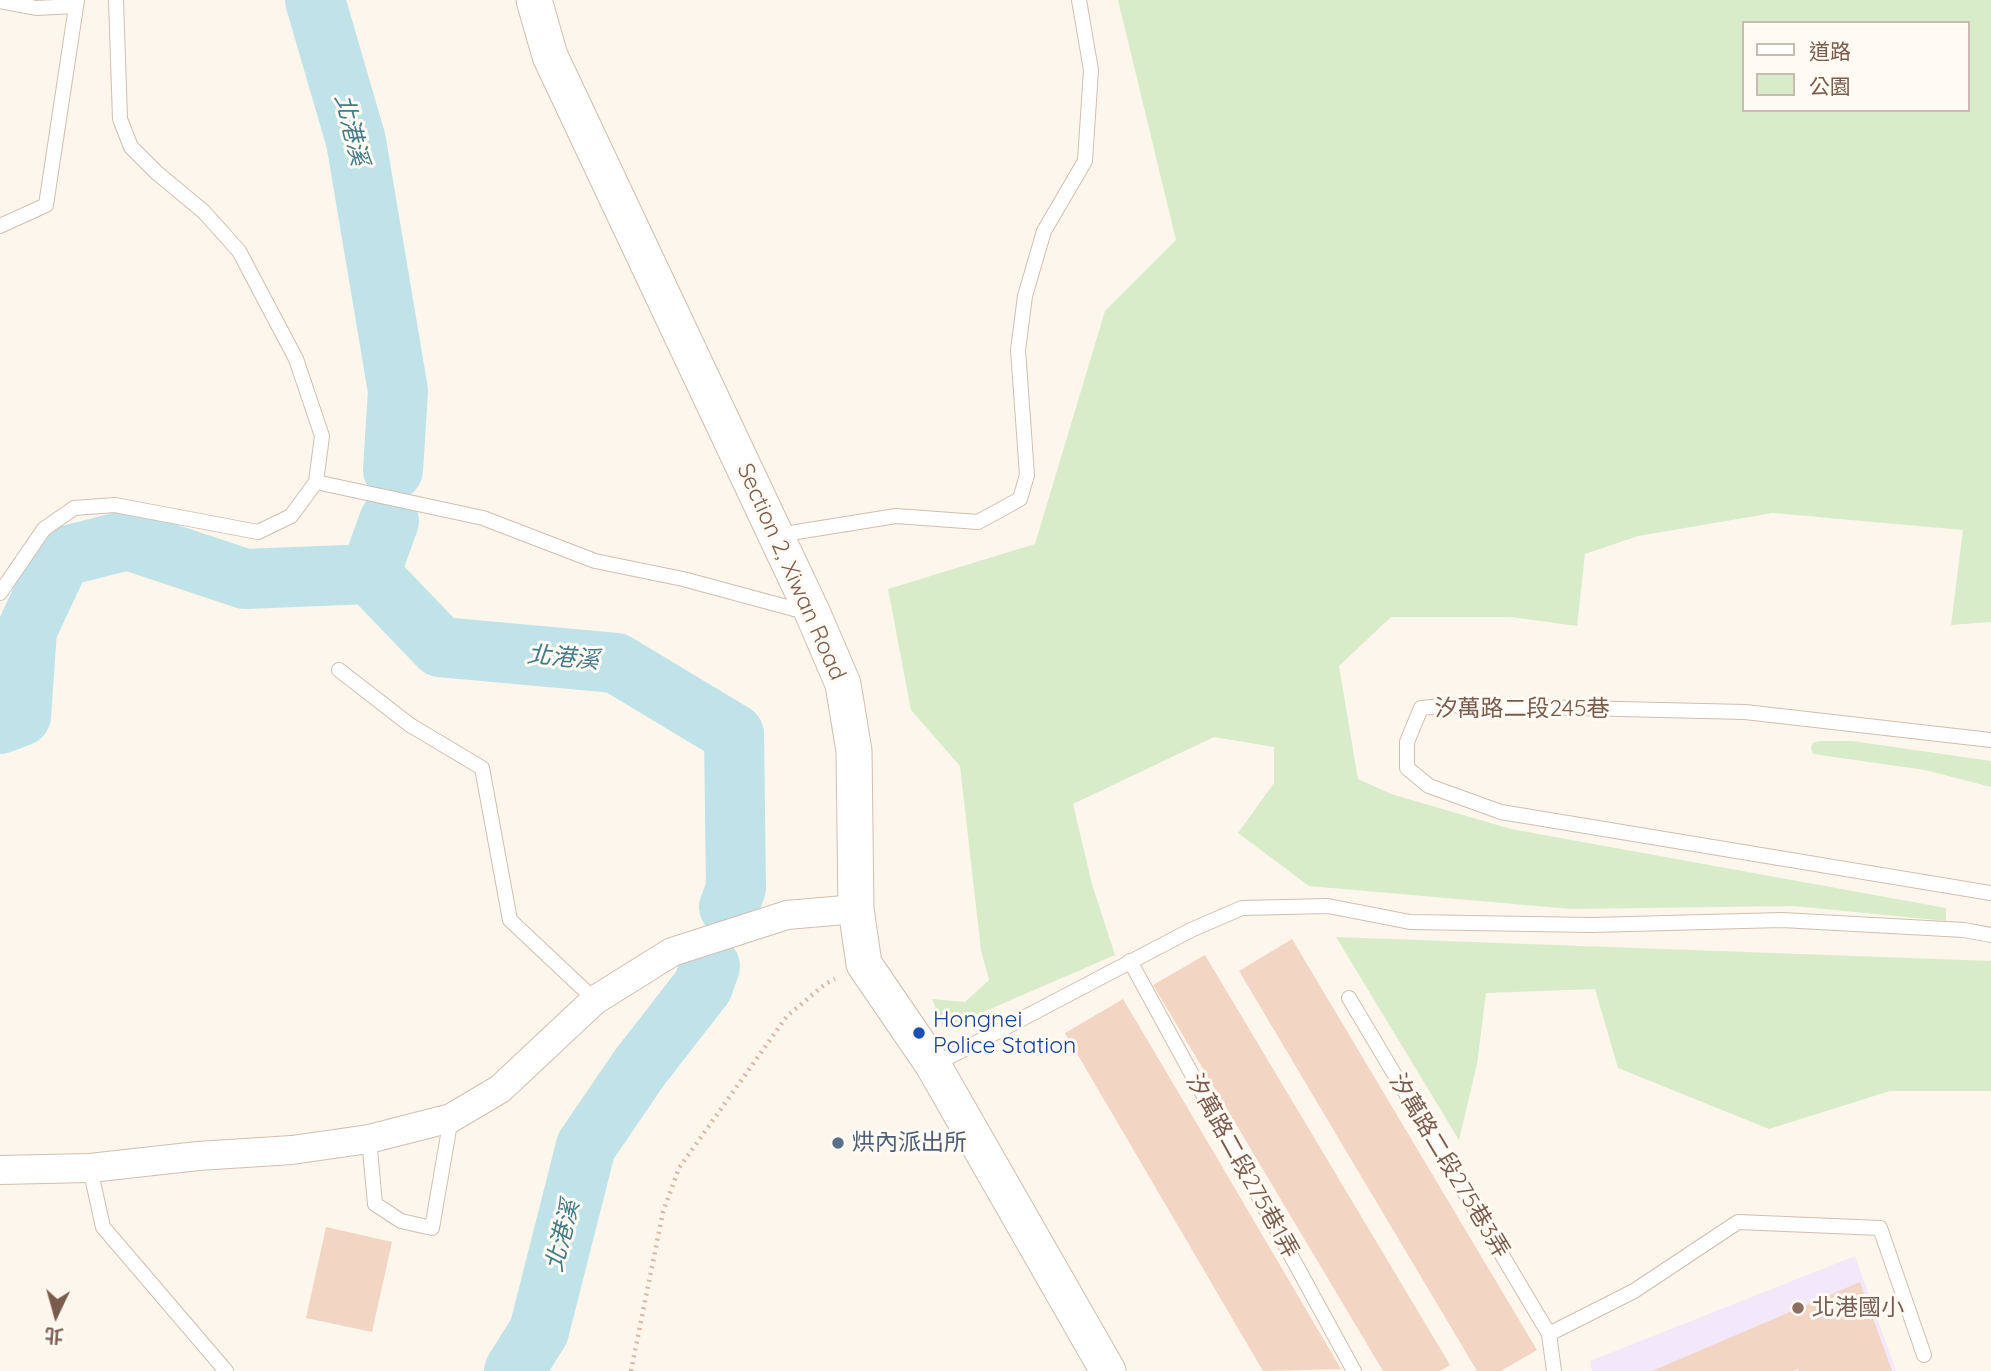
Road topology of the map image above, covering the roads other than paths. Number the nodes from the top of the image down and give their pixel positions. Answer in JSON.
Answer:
{"nodes":[{"id":1,"x":116,"y":0,"type":"edge"},
{"id":2,"x":534,"y":0,"type":"edge"},
{"id":3,"x":1079,"y":0,"type":"edge"},
{"id":4,"x":0,"y":1,"type":"edge"},
{"id":5,"x":77,"y":3,"type":"edge"},
{"id":6,"x":0,"y":226,"type":"edge"},
{"id":7,"x":316,"y":482,"type":"junction"},
{"id":8,"x":776,"y":536,"type":"junction"},
{"id":9,"x":0,"y":593,"type":"edge"},
{"id":10,"x":813,"y":614,"type":"junction"},
{"id":11,"x":340,"y":670,"type":"dead end"},
{"id":12,"x":1991,"y":740,"type":"edge"},
{"id":13,"x":1991,"y":893,"type":"edge"},
{"id":14,"x":856,"y":909,"type":"junction"},
{"id":15,"x":1991,"y":935,"type":"edge"},
{"id":16,"x":1130,"y":961,"type":"junction"},
{"id":17,"x":1349,"y":998,"type":"dead end"},
{"id":18,"x":595,"y":1000,"type":"junction"},
{"id":19,"x":933,"y":1065,"type":"junction"},
{"id":20,"x":451,"y":1118,"type":"junction"},
{"id":21,"x":369,"y":1139,"type":"junction"},
{"id":22,"x":90,"y":1168,"type":"junction"},
{"id":23,"x":0,"y":1170,"type":"edge"},
{"id":24,"x":1549,"y":1334,"type":"junction"},
{"id":25,"x":1924,"y":1355,"type":"dead end"},
{"id":26,"x":226,"y":1371,"type":"edge"},
{"id":27,"x":1108,"y":1371,"type":"edge"},
{"id":28,"x":1354,"y":1371,"type":"edge"},
{"id":29,"x":1554,"y":1371,"type":"edge"}],
"edges":[{"from":1,"to":7,"type":"lane"},
{"from":2,"to":8,"type":"street","name":"Section 2, Xiwan Road"},
{"from":3,"to":8,"type":"lane"},
{"from":4,"to":5,"type":"lane"},
{"from":5,"to":6,"type":"lane"},
{"from":7,"to":9,"type":"lane"},
{"from":7,"to":10,"type":"lane"},
{"from":8,"to":10,"type":"street","name":"Section 2, Xiwan Road"},
{"from":10,"to":14,"type":"street","name":"Section 2, Xiwan Road"},
{"from":11,"to":18,"type":"lane"},
{"from":12,"to":13,"type":"lane","name":"汐萬路二段245巷"},
{"from":14,"to":18,"type":"street"},
{"from":14,"to":19,"type":"street","name":"Section 2, Xiwan Road"},
{"from":15,"to":16,"type":"lane"},
{"from":16,"to":19,"type":"lane"},
{"from":16,"to":28,"type":"lane","name":"汐萬路二段275巷1弄"},
{"from":17,"to":24,"type":"lane","name":"汐萬路二段275巷3弄"},
{"from":18,"to":20,"type":"street"},
{"from":19,"to":27,"type":"street","name":"Section 2, Xiwan Road"},
{"from":20,"to":21,"type":"street"},
{"from":20,"to":21,"type":"lane"},
{"from":21,"to":22,"type":"street"},
{"from":22,"to":23,"type":"street"},
{"from":22,"to":26,"type":"lane"},
{"from":24,"to":25,"type":"lane"},
{"from":24,"to":29,"type":"lane"}]}
